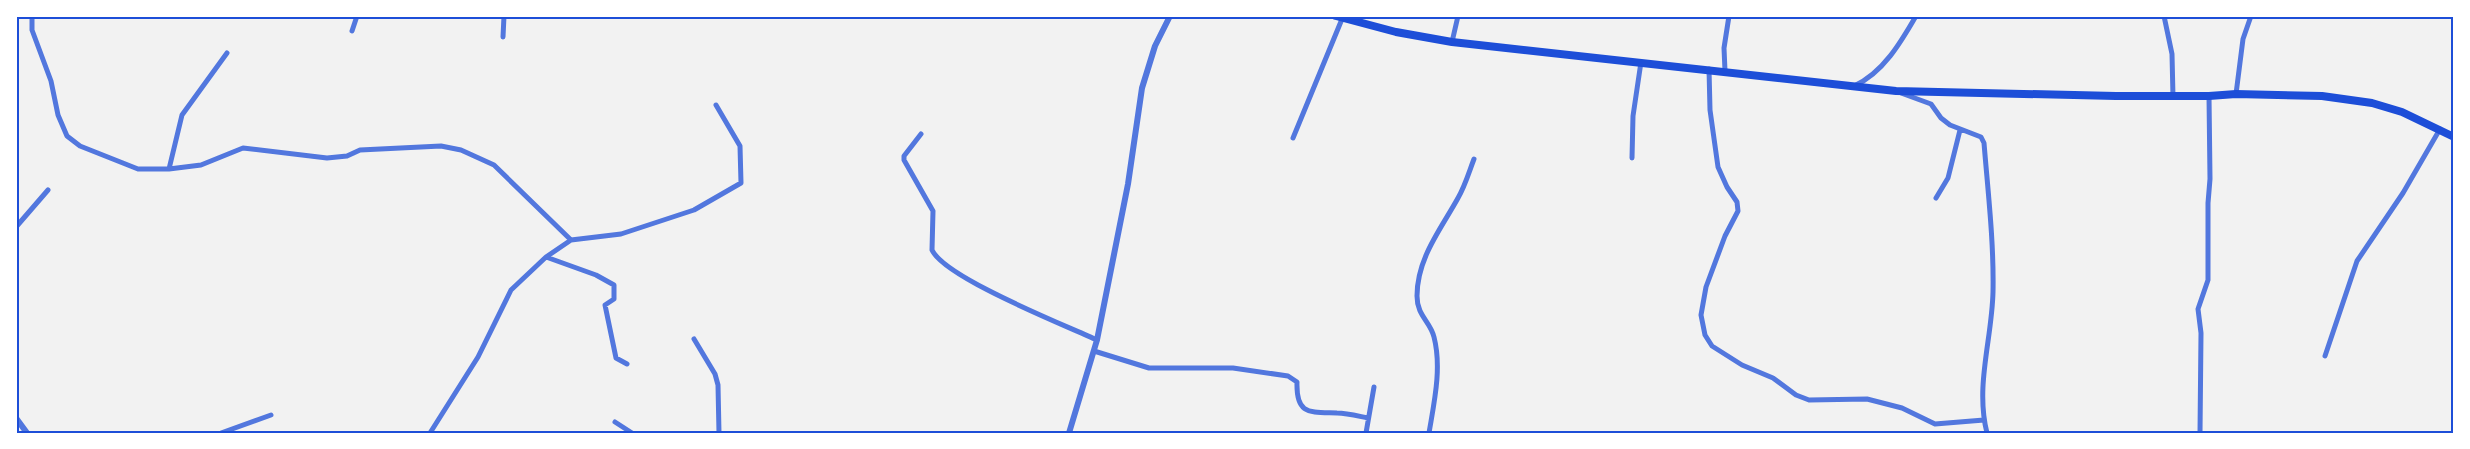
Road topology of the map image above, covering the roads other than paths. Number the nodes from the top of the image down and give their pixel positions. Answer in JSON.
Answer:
{"nodes":[{"id":1,"x":32,"y":16,"type":"edge"},
{"id":2,"x":357,"y":16,"type":"edge"},
{"id":3,"x":504,"y":16,"type":"edge"},
{"id":4,"x":1170,"y":16,"type":"edge"},
{"id":5,"x":1458,"y":16,"type":"edge"},
{"id":6,"x":1729,"y":16,"type":"edge"},
{"id":7,"x":1916,"y":16,"type":"edge"},
{"id":8,"x":2164,"y":16,"type":"edge"},
{"id":9,"x":2251,"y":16,"type":"edge"},
{"id":10,"x":1339,"y":18,"type":"edge"},
{"id":11,"x":352,"y":31,"type":"dead end"},
{"id":12,"x":503,"y":37,"type":"dead end"},
{"id":13,"x":1452,"y":42,"type":"junction"},
{"id":14,"x":227,"y":53,"type":"dead end"},
{"id":15,"x":1641,"y":62,"type":"junction"},
{"id":16,"x":1709,"y":70,"type":"junction"},
{"id":17,"x":1725,"y":72,"type":"junction"},
{"id":18,"x":1852,"y":87,"type":"junction"},
{"id":19,"x":1896,"y":91,"type":"junction"},
{"id":20,"x":2236,"y":94,"type":"junction"},
{"id":21,"x":2173,"y":96,"type":"junction"},
{"id":22,"x":2209,"y":96,"type":"junction"},
{"id":23,"x":716,"y":105,"type":"dead end"},
{"id":24,"x":2440,"y":129,"type":"junction"},
{"id":25,"x":1960,"y":130,"type":"junction"},
{"id":26,"x":921,"y":134,"type":"dead end"},
{"id":27,"x":2454,"y":137,"type":"edge"},
{"id":28,"x":1293,"y":138,"type":"dead end"},
{"id":29,"x":1632,"y":158,"type":"dead end"},
{"id":30,"x":1474,"y":159,"type":"dead end"},
{"id":31,"x":169,"y":169,"type":"junction"},
{"id":32,"x":48,"y":190,"type":"dead end"},
{"id":33,"x":1936,"y":198,"type":"dead end"},
{"id":34,"x":16,"y":227,"type":"edge"},
{"id":35,"x":571,"y":240,"type":"junction"},
{"id":36,"x":546,"y":257,"type":"junction"},
{"id":37,"x":694,"y":339,"type":"dead end"},
{"id":38,"x":1097,"y":340,"type":"junction"},
{"id":39,"x":1094,"y":351,"type":"junction"},
{"id":40,"x":2324,"y":356,"type":"dead end"},
{"id":41,"x":627,"y":364,"type":"dead end"},
{"id":42,"x":1374,"y":387,"type":"dead end"},
{"id":43,"x":271,"y":415,"type":"dead end"},
{"id":44,"x":16,"y":418,"type":"edge"},
{"id":45,"x":1368,"y":418,"type":"junction"},
{"id":46,"x":1984,"y":420,"type":"junction"},
{"id":47,"x":616,"y":422,"type":"dead end"},
{"id":48,"x":28,"y":433,"type":"edge"},
{"id":49,"x":221,"y":433,"type":"edge"},
{"id":50,"x":430,"y":433,"type":"edge"},
{"id":51,"x":632,"y":433,"type":"edge"},
{"id":52,"x":719,"y":433,"type":"edge"},
{"id":53,"x":1069,"y":433,"type":"edge"},
{"id":54,"x":1366,"y":433,"type":"edge"},
{"id":55,"x":1430,"y":433,"type":"edge"},
{"id":56,"x":1987,"y":433,"type":"edge"},
{"id":57,"x":2200,"y":433,"type":"edge"}],
"edges":[{"from":1,"to":31,"type":"street"},
{"from":2,"to":11,"type":"street"},
{"from":3,"to":12,"type":"street"},
{"from":4,"to":38,"type":"street"},
{"from":5,"to":13,"type":"street"},
{"from":6,"to":17,"type":"street"},
{"from":7,"to":18,"type":"street"},
{"from":8,"to":21,"type":"street"},
{"from":9,"to":20,"type":"street"},
{"from":10,"to":13,"type":"main road"},
{"from":10,"to":28,"type":"street"},
{"from":13,"to":15,"type":"main road"},
{"from":14,"to":31,"type":"street"},
{"from":15,"to":16,"type":"main road"},
{"from":15,"to":29,"type":"street"},
{"from":16,"to":17,"type":"main road"},
{"from":16,"to":46,"type":"street"},
{"from":17,"to":18,"type":"main road"},
{"from":18,"to":19,"type":"main road"},
{"from":19,"to":21,"type":"main road"},
{"from":19,"to":25,"type":"street"},
{"from":20,"to":22,"type":"main road"},
{"from":20,"to":24,"type":"main road"},
{"from":21,"to":22,"type":"main road"},
{"from":22,"to":57,"type":"street"},
{"from":23,"to":35,"type":"street"},
{"from":24,"to":27,"type":"main road"},
{"from":24,"to":40,"type":"street"},
{"from":25,"to":33,"type":"street"},
{"from":25,"to":46,"type":"street"},
{"from":26,"to":38,"type":"street"},
{"from":30,"to":55,"type":"street"},
{"from":31,"to":35,"type":"street"},
{"from":32,"to":34,"type":"street"},
{"from":35,"to":36,"type":"street"},
{"from":36,"to":41,"type":"street"},
{"from":36,"to":50,"type":"street"},
{"from":37,"to":52,"type":"street"},
{"from":38,"to":39,"type":"street"},
{"from":39,"to":45,"type":"street"},
{"from":39,"to":53,"type":"street"},
{"from":42,"to":45,"type":"street"},
{"from":43,"to":49,"type":"street"},
{"from":44,"to":48,"type":"street"},
{"from":45,"to":54,"type":"street"},
{"from":46,"to":56,"type":"street"},
{"from":47,"to":51,"type":"street"}]}
